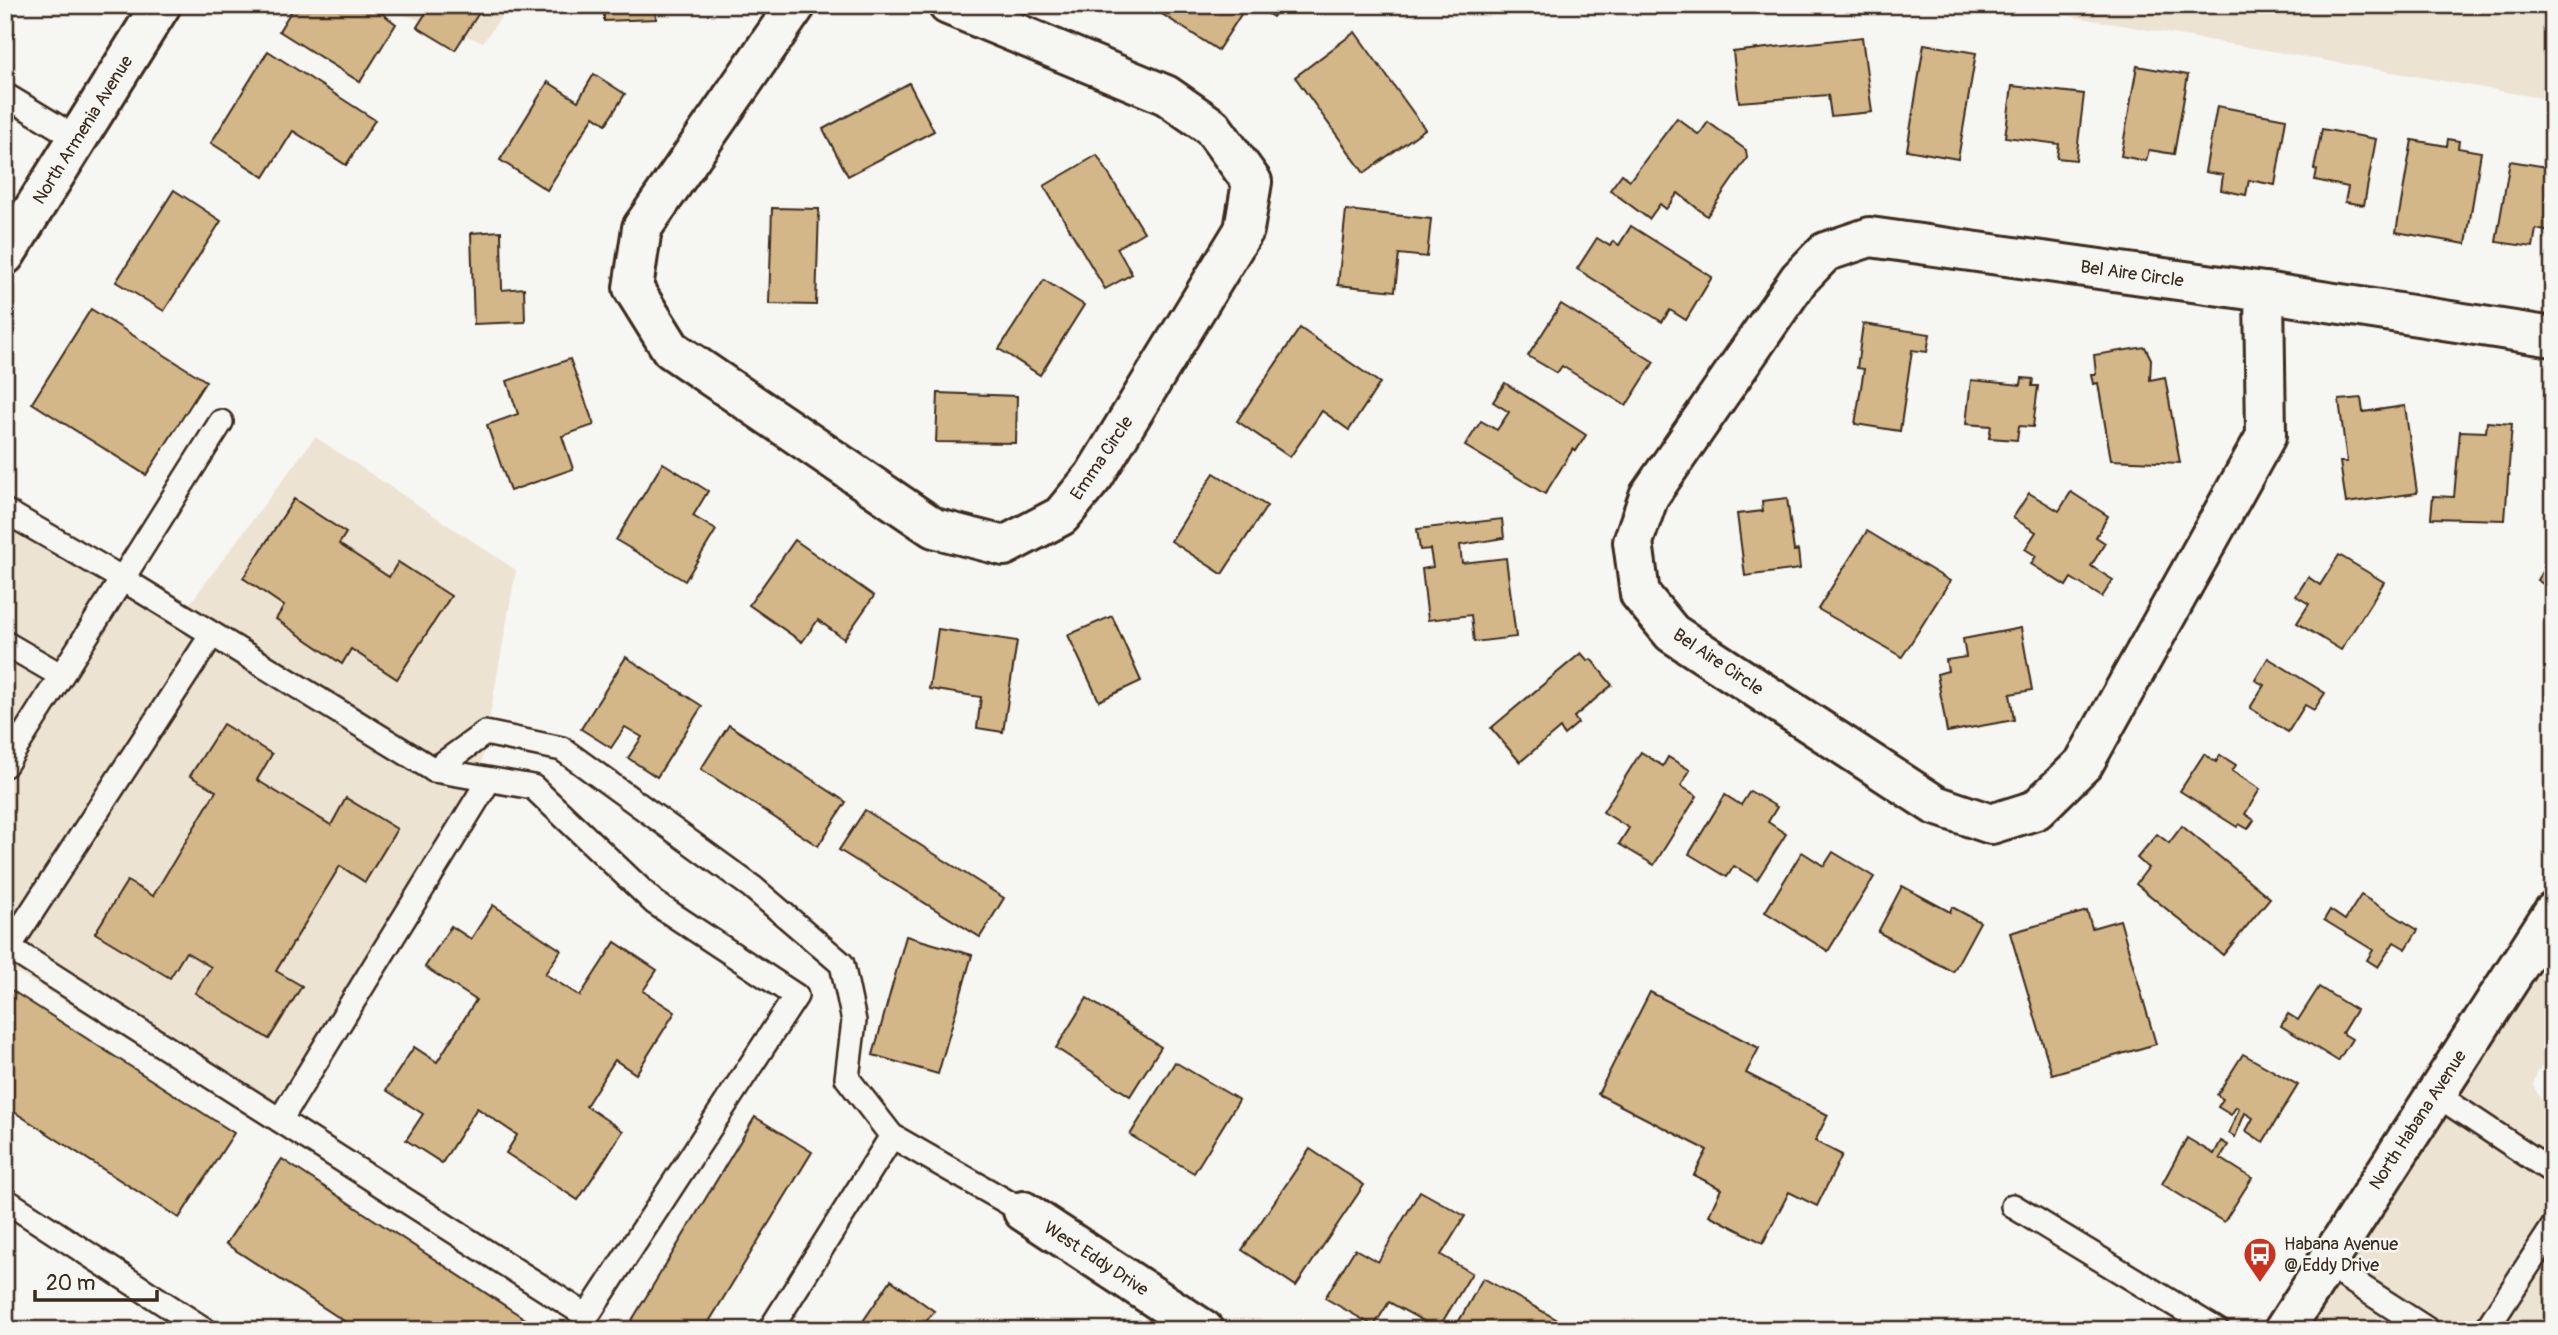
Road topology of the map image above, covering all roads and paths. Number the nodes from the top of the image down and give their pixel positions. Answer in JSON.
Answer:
{"nodes":[{"id":1,"x":161,"y":5,"type":"edge"},
{"id":2,"x":796,"y":5,"type":"edge"},
{"id":3,"x":948,"y":5,"type":"edge"},
{"id":4,"x":5,"y":95,"type":"edge"},
{"id":5,"x":78,"y":139,"type":"junction"},
{"id":6,"x":5,"y":255,"type":"edge"},
{"id":7,"x":2264,"y":292,"type":"junction"},
{"id":8,"x":2553,"y":337,"type":"edge"},
{"id":9,"x":221,"y":422,"type":"dead end"},
{"id":10,"x":5,"y":512,"type":"edge"},
{"id":11,"x":121,"y":578,"type":"junction"},
{"id":12,"x":211,"y":636,"type":"junction"},
{"id":13,"x":5,"y":643,"type":"edge"},
{"id":14,"x":60,"y":675,"type":"junction"},
{"id":15,"x":5,"y":765,"type":"edge"},
{"id":16,"x":435,"y":770,"type":"junction"},
{"id":17,"x":489,"y":780,"type":"junction"},
{"id":18,"x":2553,"y":912,"type":"edge"},
{"id":19,"x":7,"y":946,"type":"edge"},
{"id":20,"x":2434,"y":1093,"type":"junction"},
{"id":21,"x":280,"y":1120,"type":"junction"},
{"id":22,"x":892,"y":1136,"type":"junction"},
{"id":23,"x":2553,"y":1172,"type":"edge"},
{"id":24,"x":5,"y":1200,"type":"edge"},
{"id":25,"x":2012,"y":1206,"type":"dead end"},
{"id":26,"x":1023,"y":1211,"type":"joint"},
{"id":27,"x":2553,"y":1227,"type":"edge"},
{"id":28,"x":2326,"y":1264,"type":"junction"},
{"id":29,"x":205,"y":1330,"type":"edge"},
{"id":30,"x":770,"y":1330,"type":"edge"},
{"id":31,"x":1204,"y":1330,"type":"edge"},
{"id":32,"x":2217,"y":1330,"type":"edge"},
{"id":33,"x":2284,"y":1330,"type":"edge"},
{"id":34,"x":2428,"y":1330,"type":"edge"},
{"id":35,"x":2486,"y":1330,"type":"edge"}],
"edges":[{"from":1,"to":5,"type":"street","name":"North Armenia Avenue"},
{"from":2,"to":3,"type":"street","name":"Emma Circle"},
{"from":4,"to":5,"type":"lane"},
{"from":5,"to":6,"type":"street","name":"North Armenia Avenue"},
{"from":7,"to":7,"type":"street","name":"Bel Aire Circle"},
{"from":7,"to":8,"type":"street","name":"Bel Aire Circle"},
{"from":9,"to":11,"type":"lane"},
{"from":10,"to":11,"type":"lane"},
{"from":11,"to":12,"type":"lane"},
{"from":11,"to":14,"type":"lane"},
{"from":12,"to":16,"type":"lane"},
{"from":12,"to":19,"type":"lane"},
{"from":13,"to":14,"type":"lane"},
{"from":14,"to":15,"type":"lane"},
{"from":16,"to":17,"type":"lane"},
{"from":16,"to":22,"type":"lane"},
{"from":17,"to":21,"type":"lane"},
{"from":17,"to":21,"type":"lane"},
{"from":18,"to":20,"type":"street","name":"North Habana Avenue"},
{"from":19,"to":21,"type":"lane"},
{"from":20,"to":23,"type":"lane"},
{"from":20,"to":28,"type":"street","name":"North Habana Avenue"},
{"from":22,"to":26,"type":"lane"},
{"from":22,"to":30,"type":"lane"},
{"from":24,"to":29,"type":"lane"},
{"from":25,"to":32,"type":"lane"},
{"from":26,"to":31,"type":"street","name":"West Eddy Drive"},
{"from":27,"to":35,"type":"lane"},
{"from":28,"to":33,"type":"street","name":"North Habana Avenue"},
{"from":28,"to":34,"type":"lane"}]}
